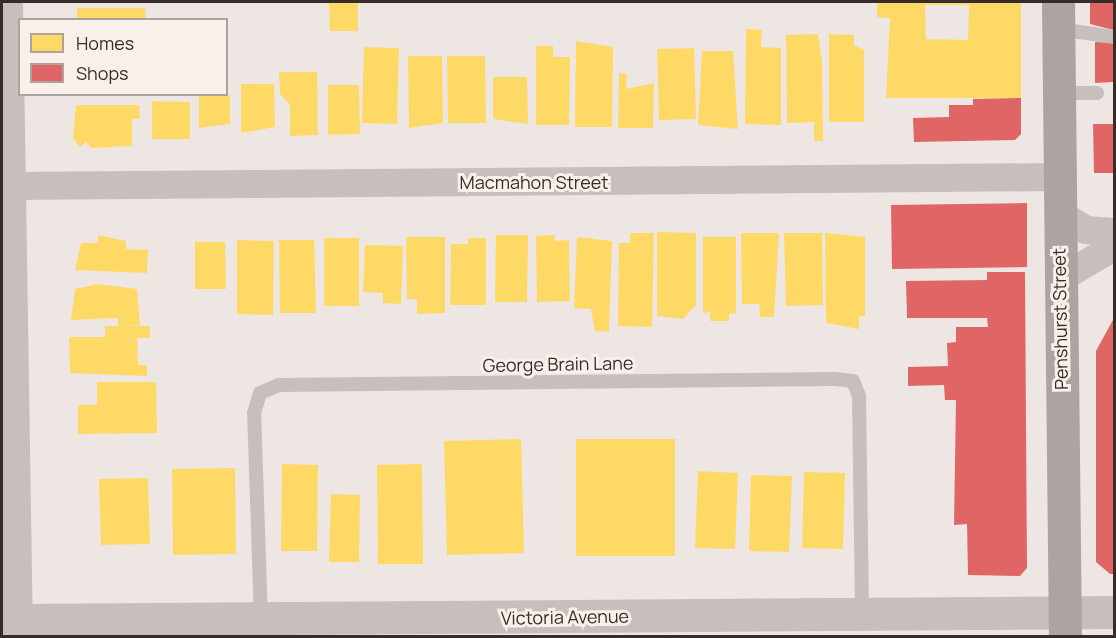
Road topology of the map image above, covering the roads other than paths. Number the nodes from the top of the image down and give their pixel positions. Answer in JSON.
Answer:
{"nodes":[{"id":1,"x":6,"y":2,"type":"edge"},
{"id":2,"x":1058,"y":15,"type":"edge"},
{"id":3,"x":1114,"y":37,"type":"edge"},
{"id":4,"x":1058,"y":93,"type":"junction"},
{"id":5,"x":1097,"y":93,"type":"dead end"},
{"id":6,"x":1059,"y":177,"type":"junction"},
{"id":7,"x":5,"y":186,"type":"edge"},
{"id":8,"x":1059,"y":213,"type":"junction"},
{"id":9,"x":1114,"y":232,"type":"edge"},
{"id":10,"x":1114,"y":247,"type":"edge"},
{"id":11,"x":1060,"y":279,"type":"junction"},
{"id":12,"x":7,"y":579,"type":"edge"},
{"id":13,"x":1114,"y":612,"type":"edge"},
{"id":14,"x":862,"y":614,"type":"junction"},
{"id":15,"x":261,"y":621,"type":"junction"},
{"id":16,"x":1065,"y":625,"type":"edge"},
{"id":17,"x":16,"y":628,"type":"edge"}],
"edges":[{"from":1,"to":7,"type":"street"},
{"from":2,"to":3,"type":"lane"},
{"from":2,"to":4,"type":"main road","name":"Penshurst Street"},
{"from":4,"to":5,"type":"lane"},
{"from":4,"to":6,"type":"main road","name":"Penshurst Street"},
{"from":6,"to":7,"type":"street","name":"Macmahon Street"},
{"from":6,"to":8,"type":"main road","name":"Penshurst Street"},
{"from":7,"to":12,"type":"street"},
{"from":8,"to":9,"type":"street"},
{"from":8,"to":11,"type":"main road","name":"Penshurst Street"},
{"from":10,"to":11,"type":"street"},
{"from":11,"to":16,"type":"main road","name":"Penshurst Street"},
{"from":12,"to":17,"type":"street"},
{"from":13,"to":16,"type":"street","name":"Victoria Avenue"},
{"from":14,"to":15,"type":"street","name":"Victoria Avenue"},
{"from":14,"to":15,"type":"lane","name":"George Brain Lane"},
{"from":14,"to":16,"type":"street","name":"Victoria Avenue"},
{"from":15,"to":17,"type":"street","name":"Victoria Avenue"}]}
